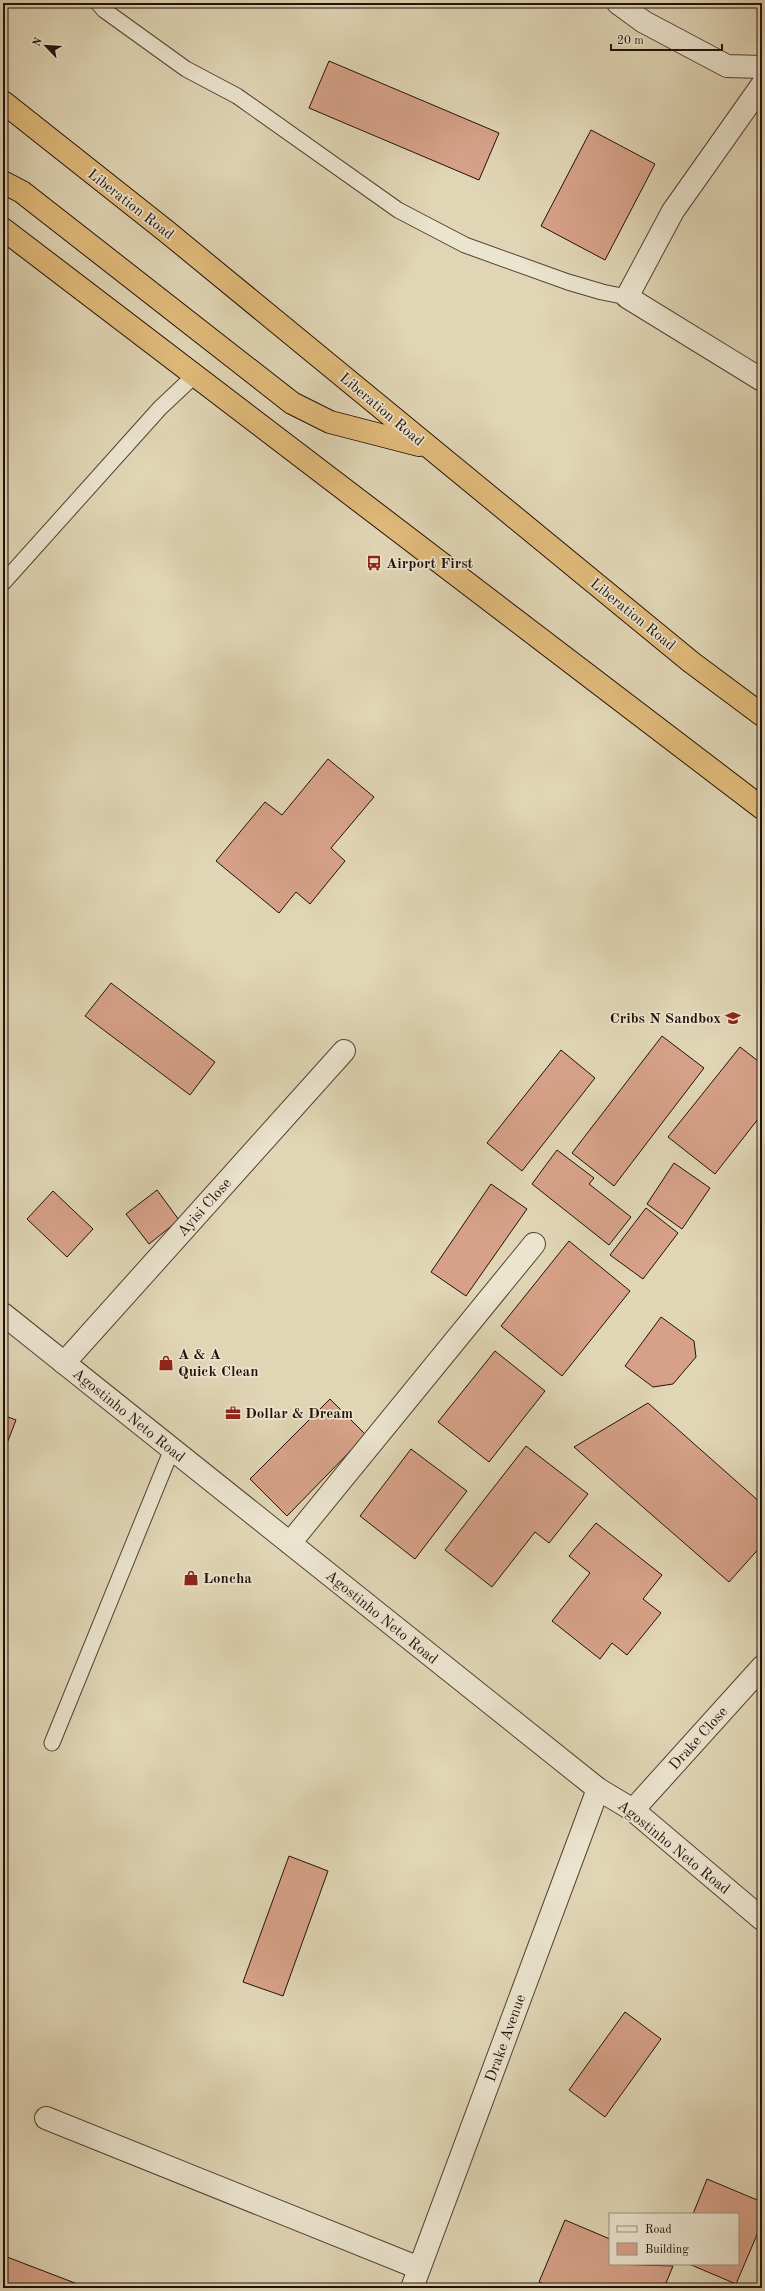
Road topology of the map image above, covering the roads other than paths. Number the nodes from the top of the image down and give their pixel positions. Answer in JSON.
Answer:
{"nodes":[{"id":1,"x":98,"y":3,"type":"edge"},
{"id":2,"x":618,"y":3,"type":"edge"},
{"id":3,"x":762,"y":67,"type":"edge"},
{"id":4,"x":762,"y":85,"type":"edge"},
{"id":5,"x":3,"y":102,"type":"edge"},
{"id":6,"x":3,"y":182,"type":"edge"},
{"id":7,"x":3,"y":229,"type":"edge"},
{"id":8,"x":627,"y":297,"type":"junction"},
{"id":9,"x":194,"y":376,"type":"junction"},
{"id":10,"x":762,"y":380,"type":"edge"},
{"id":11,"x":426,"y":446,"type":"junction"},
{"id":12,"x":3,"y":583,"type":"edge"},
{"id":13,"x":762,"y":715,"type":"edge"},
{"id":14,"x":762,"y":808,"type":"edge"},
{"id":15,"x":344,"y":1051,"type":"dead end"},
{"id":16,"x":534,"y":1244,"type":"dead end"},
{"id":17,"x":3,"y":1314,"type":"edge"},
{"id":18,"x":64,"y":1363,"type":"junction"},
{"id":19,"x":172,"y":1449,"type":"junction"},
{"id":20,"x":290,"y":1543,"type":"junction"},
{"id":21,"x":762,"y":1667,"type":"edge"},
{"id":22,"x":52,"y":1743,"type":"dead end"},
{"id":23,"x":598,"y":1788,"type":"junction"},
{"id":24,"x":633,"y":1810,"type":"junction"},
{"id":25,"x":762,"y":1919,"type":"edge"},
{"id":26,"x":46,"y":2118,"type":"dead end"},
{"id":27,"x":420,"y":2268,"type":"junction"},
{"id":28,"x":412,"y":2288,"type":"edge"}],
"edges":[{"from":1,"to":8,"type":"lane"},
{"from":2,"to":3,"type":"street"},
{"from":4,"to":8,"type":"street"},
{"from":5,"to":11,"type":"highway","name":"Liberation Road"},
{"from":6,"to":11,"type":"highway"},
{"from":7,"to":9,"type":"highway"},
{"from":8,"to":10,"type":"street"},
{"from":9,"to":12,"type":"lane"},
{"from":9,"to":14,"type":"highway"},
{"from":11,"to":13,"type":"highway","name":"Liberation Road"},
{"from":15,"to":18,"type":"street","name":"Ayisi Close"},
{"from":16,"to":20,"type":"street"},
{"from":17,"to":18,"type":"street","name":"Agostinho Neto Road"},
{"from":18,"to":19,"type":"street","name":"Agostinho Neto Road"},
{"from":19,"to":20,"type":"street","name":"Agostinho Neto Road"},
{"from":19,"to":22,"type":"lane"},
{"from":20,"to":23,"type":"street","name":"Agostinho Neto Road"},
{"from":21,"to":24,"type":"street","name":"Drake Close"},
{"from":23,"to":24,"type":"street","name":"Agostinho Neto Road"},
{"from":23,"to":27,"type":"street","name":"Drake Avenue"},
{"from":24,"to":25,"type":"street","name":"Agostinho Neto Road"},
{"from":26,"to":27,"type":"street"},
{"from":27,"to":28,"type":"street","name":"Drake Avenue"}]}
